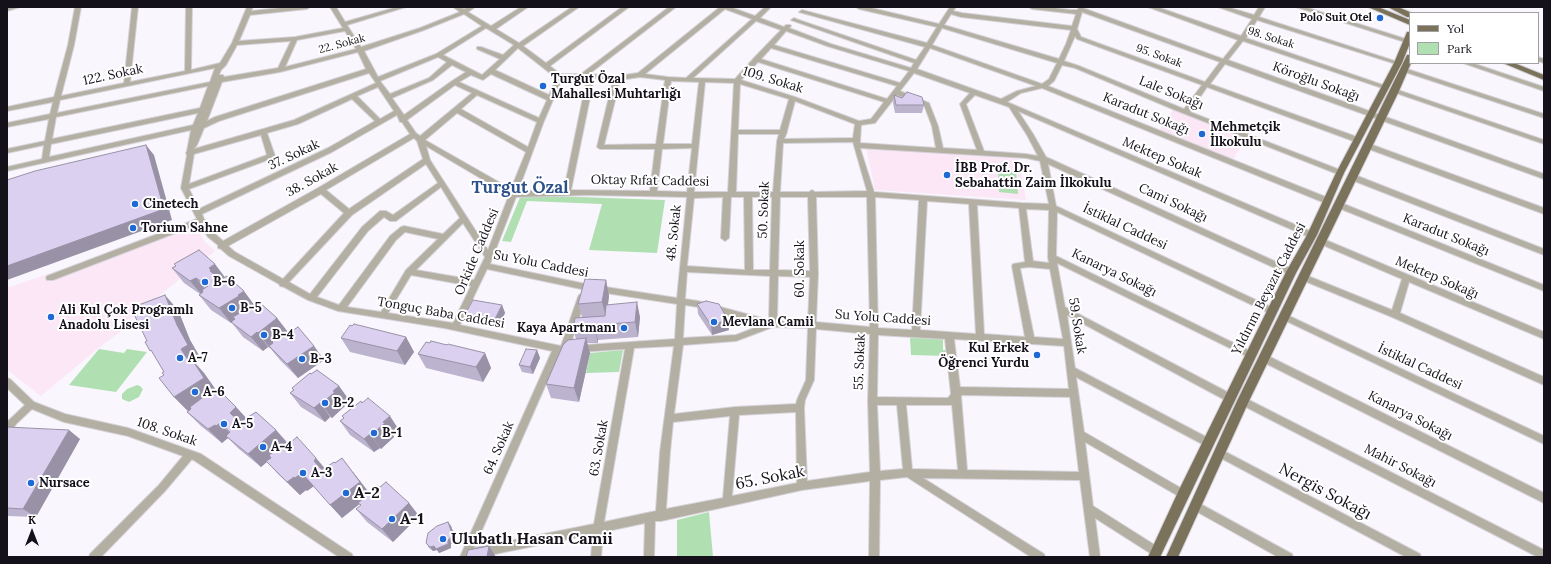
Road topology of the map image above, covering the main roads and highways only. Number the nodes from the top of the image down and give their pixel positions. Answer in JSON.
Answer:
{"nodes":[{"id":1,"x":1372,"y":7,"type":"edge"},
{"id":2,"x":1392,"y":7,"type":"edge"},
{"id":3,"x":1409,"y":14,"type":"edge"},
{"id":4,"x":1409,"y":23,"type":"edge"},
{"id":5,"x":1408,"y":38,"type":"edge"},
{"id":6,"x":1409,"y":58,"type":"edge"},
{"id":7,"x":1509,"y":64,"type":"edge"},
{"id":8,"x":1527,"y":64,"type":"edge"},
{"id":9,"x":1401,"y":66,"type":"junction"},
{"id":10,"x":1544,"y":71,"type":"edge"},
{"id":11,"x":1544,"y":78,"type":"edge"},
{"id":12,"x":1328,"y":201,"type":"junction"},
{"id":13,"x":1339,"y":205,"type":"junction"},
{"id":14,"x":1272,"y":311,"type":"junction"},
{"id":15,"x":1285,"y":317,"type":"junction"},
{"id":16,"x":1156,"y":554,"type":"edge"},
{"id":17,"x":1172,"y":557,"type":"edge"}],
"edges":[{"from":1,"to":4,"type":"main road"},
{"from":2,"to":3,"type":"main road"},
{"from":5,"to":9,"type":"main road","name":"Yıldırım Beyazıt Caddesi"},
{"from":6,"to":9,"type":"main road","name":"Yıldırım Beyazıt Caddesi"},
{"from":7,"to":11,"type":"main road"},
{"from":8,"to":10,"type":"main road"},
{"from":9,"to":12,"type":"main road","name":"Yıldırım Beyazıt Caddesi"},
{"from":9,"to":13,"type":"main road","name":"Yıldırım Beyazıt Caddesi"},
{"from":12,"to":13,"type":"main road"},
{"from":12,"to":14,"type":"main road","name":"Yıldırım Beyazıt Caddesi"},
{"from":13,"to":15,"type":"main road","name":"Yıldırım Beyazıt Caddesi"},
{"from":14,"to":15,"type":"main road"},
{"from":14,"to":16,"type":"main road","name":"Yıldırım Beyazıt Caddesi"},
{"from":15,"to":17,"type":"main road","name":"Yıldırım Beyazıt Caddesi"}]}
